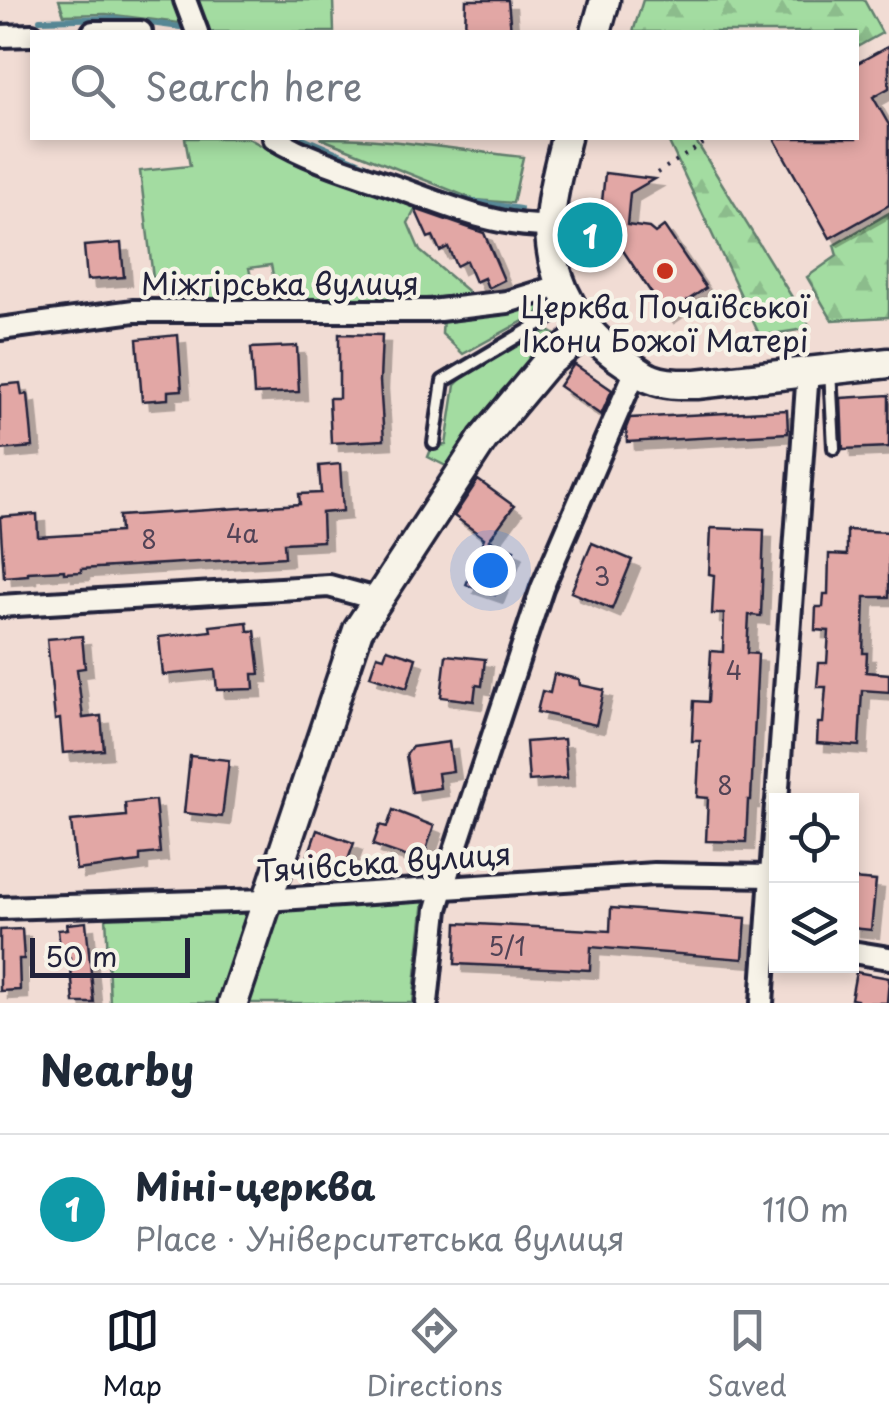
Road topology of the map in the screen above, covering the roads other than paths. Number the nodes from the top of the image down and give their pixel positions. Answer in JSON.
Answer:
{"nodes":[{"id":1,"x":185,"y":0,"type":"edge"},
{"id":2,"x":605,"y":0,"type":"edge"},
{"id":3,"x":196,"y":30,"type":"edge"},
{"id":4,"x":597,"y":30,"type":"edge"},
{"id":5,"x":30,"y":35,"type":"edge"},
{"id":6,"x":0,"y":36,"type":"edge"},
{"id":7,"x":278,"y":140,"type":"edge"},
{"id":8,"x":566,"y":140,"type":"edge"},
{"id":9,"x":550,"y":226,"type":"junction"},
{"id":10,"x":565,"y":296,"type":"junction"},
{"id":11,"x":0,"y":329,"type":"edge"},
{"id":12,"x":588,"y":330,"type":"junction"},
{"id":13,"x":889,"y":363,"type":"edge"},
{"id":14,"x":636,"y":370,"type":"junction"},
{"id":15,"x":819,"y":370,"type":"junction"},
{"id":16,"x":434,"y":443,"type":"dead end"},
{"id":17,"x":834,"y":448,"type":"dead end"},
{"id":18,"x":376,"y":600,"type":"junction"},
{"id":19,"x":0,"y":606,"type":"edge"},
{"id":20,"x":778,"y":793,"type":"edge"},
{"id":21,"x":769,"y":876,"type":"edge"},
{"id":22,"x":443,"y":888,"type":"junction"},
{"id":23,"x":266,"y":900,"type":"junction"},
{"id":24,"x":0,"y":908,"type":"edge"},
{"id":25,"x":859,"y":953,"type":"edge"},
{"id":26,"x":889,"y":958,"type":"edge"},
{"id":27,"x":769,"y":959,"type":"edge"},
{"id":28,"x":233,"y":1003,"type":"edge"},
{"id":29,"x":427,"y":1003,"type":"edge"},
{"id":30,"x":762,"y":1003,"type":"edge"}],
"edges":[{"from":1,"to":3,"type":"street"},
{"from":2,"to":4,"type":"street"},
{"from":5,"to":6,"type":"street"},
{"from":7,"to":9,"type":"street"},
{"from":8,"to":9,"type":"street"},
{"from":9,"to":10,"type":"street"},
{"from":10,"to":11,"type":"street","name":"Міжгірська вулиця"},
{"from":10,"to":12,"type":"street"},
{"from":10,"to":16,"type":"lane"},
{"from":12,"to":14,"type":"street"},
{"from":12,"to":18,"type":"street"},
{"from":13,"to":15,"type":"street"},
{"from":14,"to":15,"type":"street"},
{"from":14,"to":22,"type":"street"},
{"from":15,"to":17,"type":"lane"},
{"from":15,"to":20,"type":"street"},
{"from":18,"to":19,"type":"street"},
{"from":18,"to":23,"type":"street"},
{"from":21,"to":22,"type":"street","name":"Тячівська вулиця"},
{"from":22,"to":23,"type":"street","name":"Тячівська вулиця"},
{"from":22,"to":29,"type":"street"},
{"from":23,"to":24,"type":"street","name":"Тячівська вулиця"},
{"from":23,"to":28,"type":"street"},
{"from":25,"to":26,"type":"street"},
{"from":27,"to":30,"type":"street"}]}
